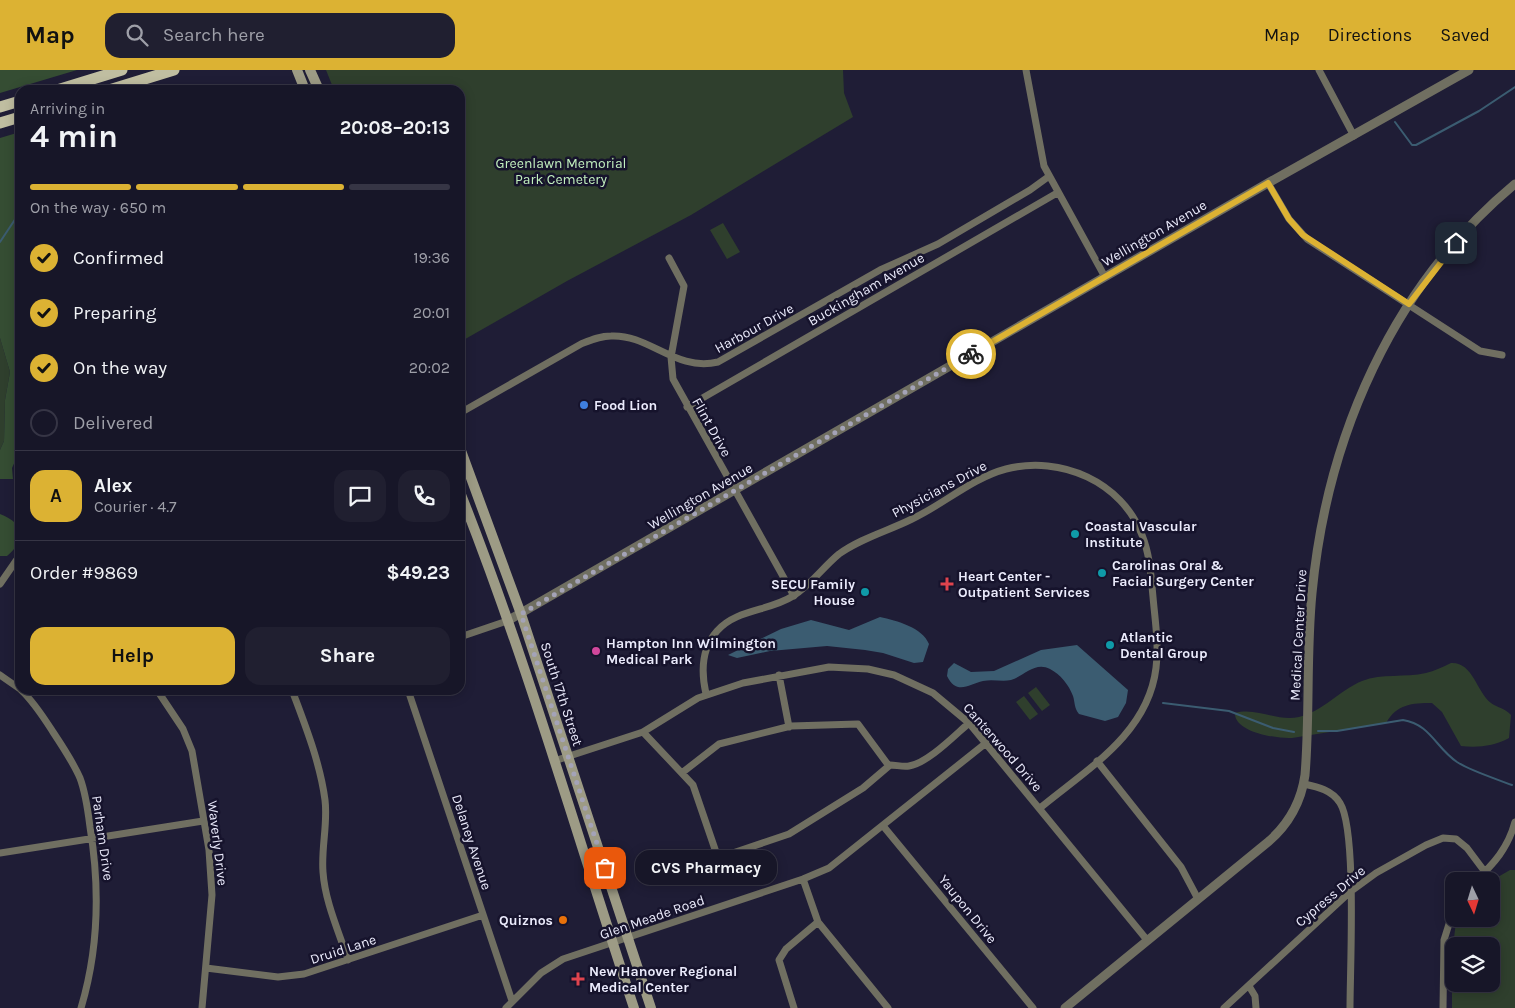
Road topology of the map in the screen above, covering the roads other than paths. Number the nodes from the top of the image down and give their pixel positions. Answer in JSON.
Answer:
{"nodes":[{"id":1,"x":122,"y":70,"type":"edge"},
{"id":2,"x":174,"y":70,"type":"edge"},
{"id":3,"x":297,"y":70,"type":"edge"},
{"id":4,"x":310,"y":70,"type":"edge"},
{"id":5,"x":1026,"y":70,"type":"edge"},
{"id":6,"x":1319,"y":70,"type":"edge"},
{"id":7,"x":1469,"y":70,"type":"edge"},
{"id":8,"x":73,"y":85,"type":"edge"},
{"id":9,"x":125,"y":85,"type":"edge"},
{"id":10,"x":303,"y":85,"type":"edge"},
{"id":11,"x":316,"y":85,"type":"edge"},
{"id":12,"x":15,"y":102,"type":"edge"},
{"id":13,"x":0,"y":107,"type":"edge"},
{"id":14,"x":15,"y":118,"type":"edge"},
{"id":15,"x":0,"y":123,"type":"edge"},
{"id":16,"x":1354,"y":136,"type":"junction"},
{"id":17,"x":1048,"y":177,"type":"junction"},
{"id":18,"x":1268,"y":183,"type":"junction"},
{"id":19,"x":1515,"y":184,"type":"edge"},
{"id":20,"x":1057,"y":193,"type":"junction"},
{"id":21,"x":669,"y":258,"type":"dead end"},
{"id":22,"x":1105,"y":277,"type":"junction"},
{"id":23,"x":1409,"y":304,"type":"junction"},
{"id":24,"x":1502,"y":355,"type":"dead end"},
{"id":25,"x":671,"y":357,"type":"junction"},
{"id":26,"x":687,"y":407,"type":"junction"},
{"id":27,"x":465,"y":410,"type":"edge"},
{"id":28,"x":465,"y":462,"type":"edge"},
{"id":29,"x":734,"y":492,"type":"junction"},
{"id":30,"x":465,"y":506,"type":"edge"},
{"id":31,"x":15,"y":562,"type":"edge"},
{"id":32,"x":0,"y":584,"type":"edge"},
{"id":33,"x":794,"y":596,"type":"junction"},
{"id":34,"x":521,"y":614,"type":"junction"},
{"id":35,"x":507,"y":621,"type":"junction"},
{"id":36,"x":465,"y":634,"type":"edge"},
{"id":37,"x":0,"y":675,"type":"edge"},
{"id":38,"x":779,"y":675,"type":"junction"},
{"id":39,"x":15,"y":686,"type":"edge"},
{"id":40,"x":706,"y":694,"type":"junction"},
{"id":41,"x":24,"y":695,"type":"edge"},
{"id":42,"x":161,"y":695,"type":"edge"},
{"id":43,"x":294,"y":695,"type":"edge"},
{"id":44,"x":410,"y":695,"type":"edge"},
{"id":45,"x":969,"y":723,"type":"junction"},
{"id":46,"x":789,"y":727,"type":"junction"},
{"id":47,"x":642,"y":732,"type":"junction"},
{"id":48,"x":986,"y":743,"type":"junction"},
{"id":49,"x":568,"y":757,"type":"junction"},
{"id":50,"x":554,"y":761,"type":"junction"},
{"id":51,"x":1097,"y":761,"type":"junction"},
{"id":52,"x":889,"y":766,"type":"junction"},
{"id":53,"x":683,"y":772,"type":"junction"},
{"id":54,"x":1304,"y":784,"type":"junction"},
{"id":55,"x":1040,"y":808,"type":"junction"},
{"id":56,"x":204,"y":821,"type":"junction"},
{"id":57,"x":1515,"y":822,"type":"edge"},
{"id":58,"x":884,"y":826,"type":"junction"},
{"id":59,"x":92,"y":838,"type":"junction"},
{"id":60,"x":0,"y":853,"type":"edge"},
{"id":61,"x":1485,"y":872,"type":"joint"},
{"id":62,"x":804,"y":879,"type":"junction"},
{"id":63,"x":1350,"y":892,"type":"junction"},
{"id":64,"x":1198,"y":899,"type":"junction"},
{"id":65,"x":483,"y":915,"type":"junction"},
{"id":66,"x":818,"y":922,"type":"junction"},
{"id":67,"x":1448,"y":928,"type":"edge"},
{"id":68,"x":628,"y":938,"type":"junction"},
{"id":69,"x":1147,"y":940,"type":"junction"},
{"id":70,"x":613,"y":944,"type":"junction"},
{"id":71,"x":348,"y":960,"type":"junction"},
{"id":72,"x":206,"y":968,"type":"junction"},
{"id":73,"x":1249,"y":986,"type":"junction"},
{"id":74,"x":512,"y":1001,"type":"junction"},
{"id":75,"x":81,"y":1008,"type":"edge"},
{"id":76,"x":202,"y":1008,"type":"edge"},
{"id":77,"x":506,"y":1008,"type":"edge"},
{"id":78,"x":634,"y":1008,"type":"edge"},
{"id":79,"x":651,"y":1008,"type":"edge"},
{"id":80,"x":794,"y":1008,"type":"edge"},
{"id":81,"x":888,"y":1008,"type":"edge"},
{"id":82,"x":1033,"y":1008,"type":"edge"},
{"id":83,"x":1064,"y":1008,"type":"edge"},
{"id":84,"x":1224,"y":1008,"type":"edge"},
{"id":85,"x":1256,"y":1008,"type":"edge"},
{"id":86,"x":1350,"y":1008,"type":"edge"},
{"id":87,"x":1443,"y":1008,"type":"edge"}],
"edges":[{"from":1,"to":8,"type":"main road"},
{"from":2,"to":9,"type":"main road"},
{"from":3,"to":10,"type":"main road"},
{"from":4,"to":11,"type":"main road"},
{"from":5,"to":17,"type":"street"},
{"from":6,"to":16,"type":"street"},
{"from":7,"to":16,"type":"street","name":"Wellington Avenue"},
{"from":12,"to":13,"type":"main road"},
{"from":14,"to":15,"type":"main road"},
{"from":16,"to":18,"type":"street","name":"Wellington Avenue"},
{"from":17,"to":20,"type":"street"},
{"from":17,"to":25,"type":"street","name":"Harbour Drive"},
{"from":18,"to":22,"type":"street","name":"Wellington Avenue"},
{"from":18,"to":23,"type":"street"},
{"from":19,"to":23,"type":"street","name":"Medical Center Drive"},
{"from":20,"to":22,"type":"street"},
{"from":20,"to":26,"type":"street","name":"Buckingham Avenue"},
{"from":21,"to":25,"type":"street","name":"Flint Drive"},
{"from":22,"to":29,"type":"street","name":"Wellington Avenue"},
{"from":23,"to":24,"type":"street"},
{"from":23,"to":54,"type":"street","name":"Medical Center Drive"},
{"from":25,"to":26,"type":"street","name":"Flint Drive"},
{"from":25,"to":27,"type":"street","name":"Harbour Drive"},
{"from":26,"to":29,"type":"street","name":"Flint Drive"},
{"from":28,"to":34,"type":"main road","name":"South 17th Street"},
{"from":29,"to":33,"type":"street","name":"Flint Drive"},
{"from":29,"to":34,"type":"street","name":"Wellington Avenue"},
{"from":30,"to":35,"type":"main road","name":"South 17th Street"},
{"from":31,"to":32,"type":"street"},
{"from":33,"to":40,"type":"street","name":"Physicians Drive"},
{"from":33,"to":51,"type":"street","name":"Physicians Drive"},
{"from":34,"to":35,"type":"street","name":"Wellington Avenue"},
{"from":34,"to":49,"type":"main road","name":"South 17th Street"},
{"from":35,"to":36,"type":"street","name":"Wellington Avenue"},
{"from":35,"to":50,"type":"main road","name":"South 17th Street"},
{"from":37,"to":39,"type":"street","name":"Parham Drive"},
{"from":38,"to":40,"type":"street","name":"Canterwood Drive"},
{"from":38,"to":45,"type":"street","name":"Canterwood Drive"},
{"from":38,"to":46,"type":"street"},
{"from":40,"to":47,"type":"street","name":"Canterwood Drive"},
{"from":41,"to":59,"type":"street","name":"Parham Drive"},
{"from":42,"to":56,"type":"street","name":"Waverly Drive"},
{"from":43,"to":71,"type":"street"},
{"from":44,"to":65,"type":"street","name":"Delaney Avenue"},
{"from":45,"to":48,"type":"street","name":"Canterwood Drive"},
{"from":45,"to":52,"type":"street"},
{"from":46,"to":52,"type":"street"},
{"from":46,"to":53,"type":"street"},
{"from":47,"to":49,"type":"street","name":"Canterwood Drive"},
{"from":47,"to":53,"type":"street"},
{"from":48,"to":55,"type":"street","name":"Canterwood Drive"},
{"from":48,"to":58,"type":"street","name":"Glen Meade Road"},
{"from":49,"to":50,"type":"street","name":"Canterwood Drive"},
{"from":49,"to":68,"type":"main road","name":"South 17th Street"},
{"from":50,"to":70,"type":"main road","name":"South 17th Street"},
{"from":51,"to":55,"type":"street","name":"Canterwood Drive"},
{"from":51,"to":64,"type":"street"},
{"from":52,"to":53,"type":"street"},
{"from":54,"to":63,"type":"street"},
{"from":54,"to":64,"type":"street","name":"Medical Center Drive"},
{"from":55,"to":69,"type":"street","name":"Canterwood Drive"},
{"from":56,"to":59,"type":"street"},
{"from":56,"to":72,"type":"street","name":"Waverly Drive"},
{"from":57,"to":61,"type":"street"},
{"from":58,"to":62,"type":"street","name":"Glen Meade Road"},
{"from":58,"to":82,"type":"street","name":"Yaupon Drive"},
{"from":59,"to":60,"type":"street"},
{"from":59,"to":75,"type":"street","name":"Parham Drive"},
{"from":61,"to":63,"type":"street","name":"Cypress Drive"},
{"from":62,"to":66,"type":"street"},
{"from":62,"to":68,"type":"street","name":"Glen Meade Road"},
{"from":63,"to":73,"type":"street","name":"Cypress Drive"},
{"from":63,"to":86,"type":"street"},
{"from":64,"to":69,"type":"street","name":"Medical Center Drive"},
{"from":65,"to":71,"type":"street","name":"Druid Lane"},
{"from":65,"to":74,"type":"street","name":"Delaney Avenue"},
{"from":66,"to":80,"type":"street"},
{"from":66,"to":81,"type":"street"},
{"from":67,"to":87,"type":"street"},
{"from":68,"to":70,"type":"street","name":"Glen Meade Road"},
{"from":68,"to":79,"type":"main road","name":"South 17th Street"},
{"from":69,"to":83,"type":"street","name":"Medical Center Drive"},
{"from":70,"to":74,"type":"street","name":"Glen Meade Road"},
{"from":70,"to":78,"type":"main road","name":"South 17th Street"},
{"from":71,"to":72,"type":"street","name":"Druid Lane"},
{"from":72,"to":76,"type":"street","name":"Waverly Drive"},
{"from":73,"to":84,"type":"street","name":"Cypress Drive"},
{"from":73,"to":85,"type":"street"},
{"from":74,"to":77,"type":"street","name":"Glen Meade Road"}]}
